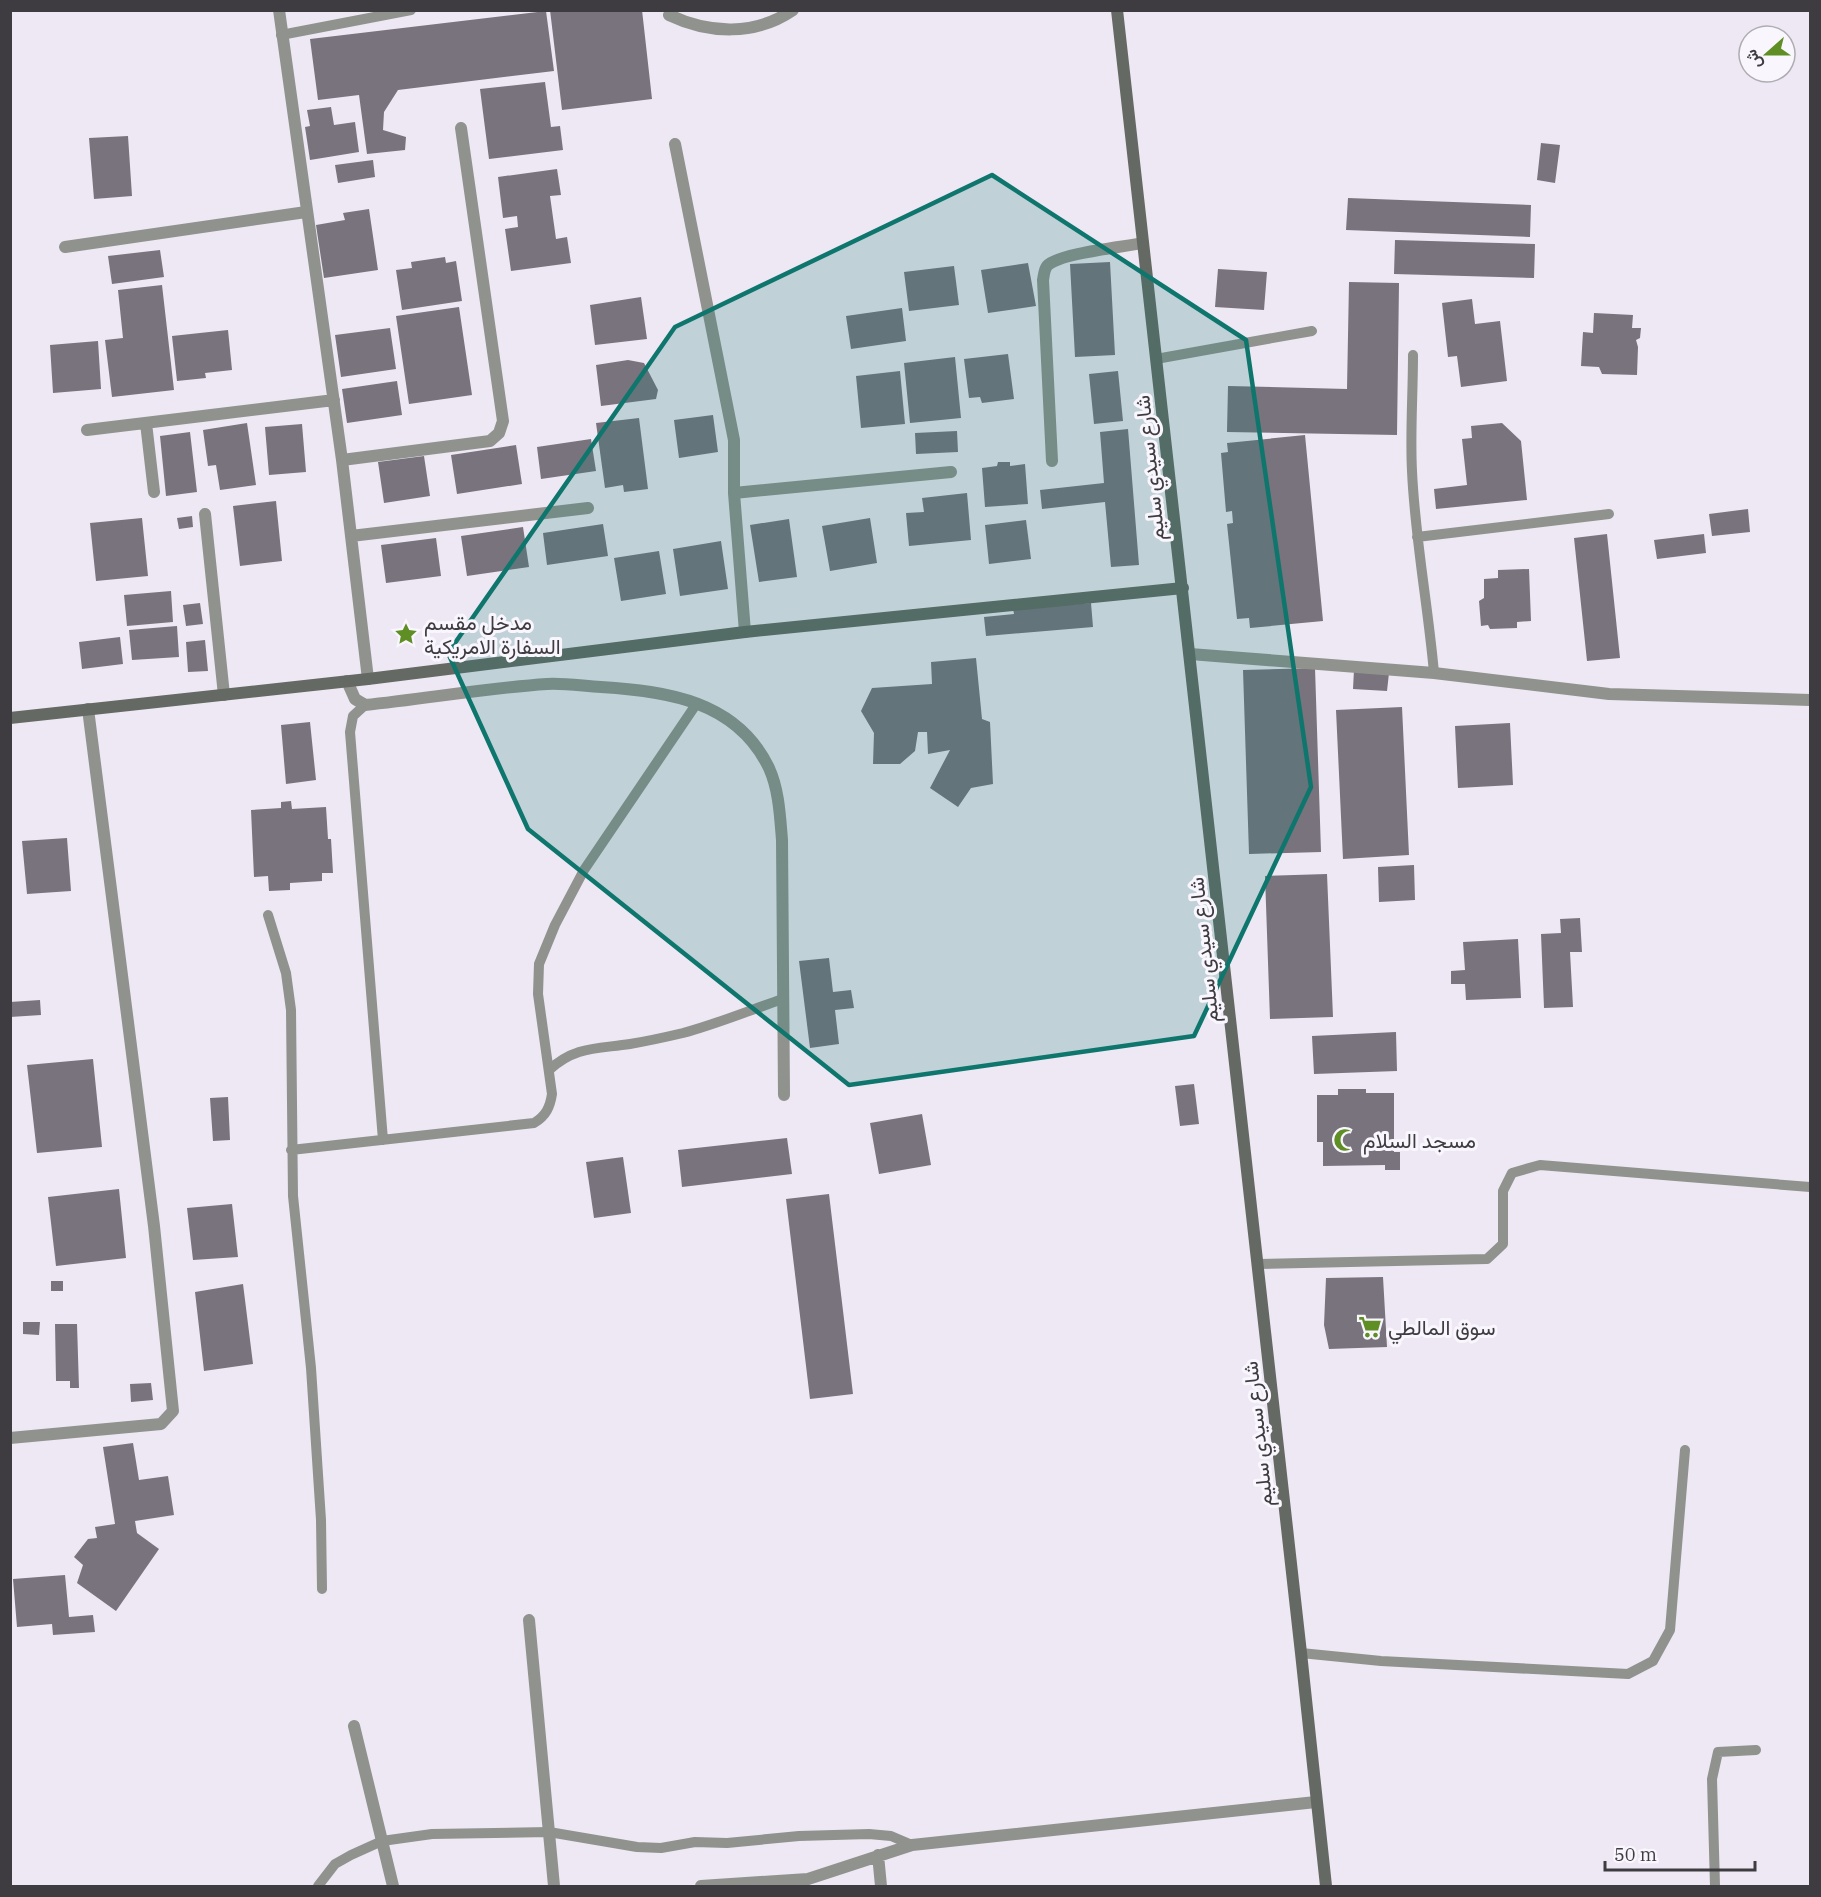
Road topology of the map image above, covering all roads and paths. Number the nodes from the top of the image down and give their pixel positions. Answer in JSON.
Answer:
{"nodes":[{"id":1,"x":279,"y":10,"type":"edge"},
{"id":2,"x":411,"y":10,"type":"edge"},
{"id":3,"x":793,"y":10,"type":"edge"},
{"id":4,"x":1117,"y":10,"type":"edge"},
{"id":5,"x":669,"y":15,"type":"dead end"},
{"id":6,"x":281,"y":35,"type":"junction"},
{"id":7,"x":461,"y":128,"type":"dead end"},
{"id":8,"x":675,"y":144,"type":"dead end"},
{"id":9,"x":306,"y":212,"type":"junction"},
{"id":10,"x":1143,"y":243,"type":"junction"},
{"id":11,"x":65,"y":247,"type":"dead end"},
{"id":12,"x":1312,"y":331,"type":"dead end"},
{"id":13,"x":1413,"y":355,"type":"dead end"},
{"id":14,"x":1156,"y":359,"type":"junction"},
{"id":15,"x":334,"y":400,"type":"junction"},
{"id":16,"x":146,"y":423,"type":"junction"},
{"id":17,"x":87,"y":430,"type":"dead end"},
{"id":18,"x":342,"y":460,"type":"junction"},
{"id":19,"x":1052,"y":461,"type":"dead end"},
{"id":20,"x":951,"y":472,"type":"dead end"},
{"id":21,"x":154,"y":492,"type":"dead end"},
{"id":22,"x":734,"y":493,"type":"junction"},
{"id":23,"x":588,"y":508,"type":"dead end"},
{"id":24,"x":205,"y":514,"type":"dead end"},
{"id":25,"x":1609,"y":514,"type":"dead end"},
{"id":26,"x":351,"y":536,"type":"junction"},
{"id":27,"x":1417,"y":537,"type":"junction"},
{"id":28,"x":1182,"y":588,"type":"junction"},
{"id":29,"x":745,"y":632,"type":"junction"},
{"id":30,"x":1190,"y":654,"type":"junction"},
{"id":31,"x":1434,"y":673,"type":"junction"},
{"id":32,"x":369,"y":679,"type":"junction"},
{"id":33,"x":347,"y":681,"type":"junction"},
{"id":34,"x":224,"y":694,"type":"junction"},
{"id":35,"x":1810,"y":700,"type":"edge"},
{"id":36,"x":697,"y":703,"type":"junction"},
{"id":37,"x":365,"y":705,"type":"junction"},
{"id":38,"x":88,"y":709,"type":"junction"},
{"id":39,"x":10,"y":718,"type":"edge"},
{"id":40,"x":268,"y":915,"type":"dead end"},
{"id":41,"x":783,"y":999,"type":"junction"},
{"id":42,"x":549,"y":1071,"type":"junction"},
{"id":43,"x":784,"y":1095,"type":"dead end"},
{"id":44,"x":383,"y":1140,"type":"junction"},
{"id":45,"x":291,"y":1150,"type":"junction"},
{"id":46,"x":1810,"y":1187,"type":"edge"},
{"id":47,"x":1258,"y":1264,"type":"junction"},
{"id":48,"x":10,"y":1438,"type":"edge"},
{"id":49,"x":1685,"y":1450,"type":"dead end"},
{"id":50,"x":322,"y":1589,"type":"dead end"},
{"id":51,"x":530,"y":1620,"type":"dead end"},
{"id":52,"x":1301,"y":1653,"type":"junction"},
{"id":53,"x":354,"y":1726,"type":"dead end"},
{"id":54,"x":1756,"y":1750,"type":"dead end"},
{"id":55,"x":1316,"y":1802,"type":"junction"},
{"id":56,"x":549,"y":1832,"type":"junction"},
{"id":57,"x":382,"y":1841,"type":"junction"},
{"id":58,"x":912,"y":1845,"type":"junction"},
{"id":59,"x":878,"y":1855,"type":"junction"},
{"id":60,"x":318,"y":1887,"type":"edge"},
{"id":61,"x":393,"y":1887,"type":"edge"},
{"id":62,"x":554,"y":1887,"type":"edge"},
{"id":63,"x":701,"y":1887,"type":"edge"},
{"id":64,"x":881,"y":1887,"type":"edge"},
{"id":65,"x":1326,"y":1887,"type":"edge"},
{"id":66,"x":1715,"y":1887,"type":"edge"}],
"edges":[{"from":1,"to":6,"type":"street"},
{"from":2,"to":6,"type":"lane"},
{"from":3,"to":5,"type":"street"},
{"from":4,"to":10,"type":"main road","name":"شارع سيدي سليم"},
{"from":6,"to":9,"type":"street"},
{"from":7,"to":18,"type":"street"},
{"from":8,"to":22,"type":"street"},
{"from":9,"to":11,"type":"street"},
{"from":9,"to":15,"type":"street"},
{"from":10,"to":14,"type":"main road","name":"شارع سيدي سليم"},
{"from":10,"to":19,"type":"street"},
{"from":12,"to":14,"type":"lane"},
{"from":13,"to":27,"type":"lane"},
{"from":14,"to":28,"type":"main road","name":"شارع سيدي سليم"},
{"from":15,"to":16,"type":"street"},
{"from":15,"to":18,"type":"street"},
{"from":16,"to":17,"type":"street"},
{"from":16,"to":21,"type":"street"},
{"from":18,"to":26,"type":"street"},
{"from":20,"to":22,"type":"street"},
{"from":22,"to":29,"type":"street"},
{"from":23,"to":26,"type":"street"},
{"from":24,"to":34,"type":"street"},
{"from":25,"to":27,"type":"lane"},
{"from":26,"to":32,"type":"street"},
{"from":27,"to":31,"type":"lane"},
{"from":28,"to":29,"type":"main road"},
{"from":28,"to":30,"type":"main road","name":"شارع سيدي سليم"},
{"from":29,"to":32,"type":"main road"},
{"from":30,"to":31,"type":"street"},
{"from":30,"to":47,"type":"main road","name":"شارع سيدي سليم"},
{"from":31,"to":35,"type":"street"},
{"from":32,"to":33,"type":"main road"},
{"from":33,"to":34,"type":"main road"},
{"from":33,"to":37,"type":"street"},
{"from":34,"to":38,"type":"main road"},
{"from":36,"to":37,"type":"street"},
{"from":36,"to":41,"type":"street"},
{"from":36,"to":42,"type":"lane"},
{"from":37,"to":44,"type":"lane"},
{"from":38,"to":39,"type":"main road"},
{"from":38,"to":48,"type":"street"},
{"from":40,"to":45,"type":"lane"},
{"from":41,"to":42,"type":"lane"},
{"from":41,"to":43,"type":"street"},
{"from":42,"to":44,"type":"lane"},
{"from":44,"to":45,"type":"lane"},
{"from":45,"to":50,"type":"lane"},
{"from":46,"to":47,"type":"lane"},
{"from":47,"to":52,"type":"main road","name":"شارع سيدي سليم"},
{"from":49,"to":52,"type":"lane"},
{"from":51,"to":56,"type":"street"},
{"from":52,"to":55,"type":"main road","name":"شارع سيدي سليم"},
{"from":53,"to":57,"type":"street"},
{"from":54,"to":66,"type":"lane"},
{"from":55,"to":58,"type":"street"},
{"from":55,"to":65,"type":"main road","name":"شارع سيدي سليم"},
{"from":56,"to":57,"type":"lane"},
{"from":56,"to":58,"type":"lane"},
{"from":56,"to":62,"type":"street"},
{"from":57,"to":60,"type":"lane"},
{"from":57,"to":61,"type":"street"},
{"from":58,"to":59,"type":"street"},
{"from":59,"to":63,"type":"street"},
{"from":59,"to":64,"type":"street"}]}
